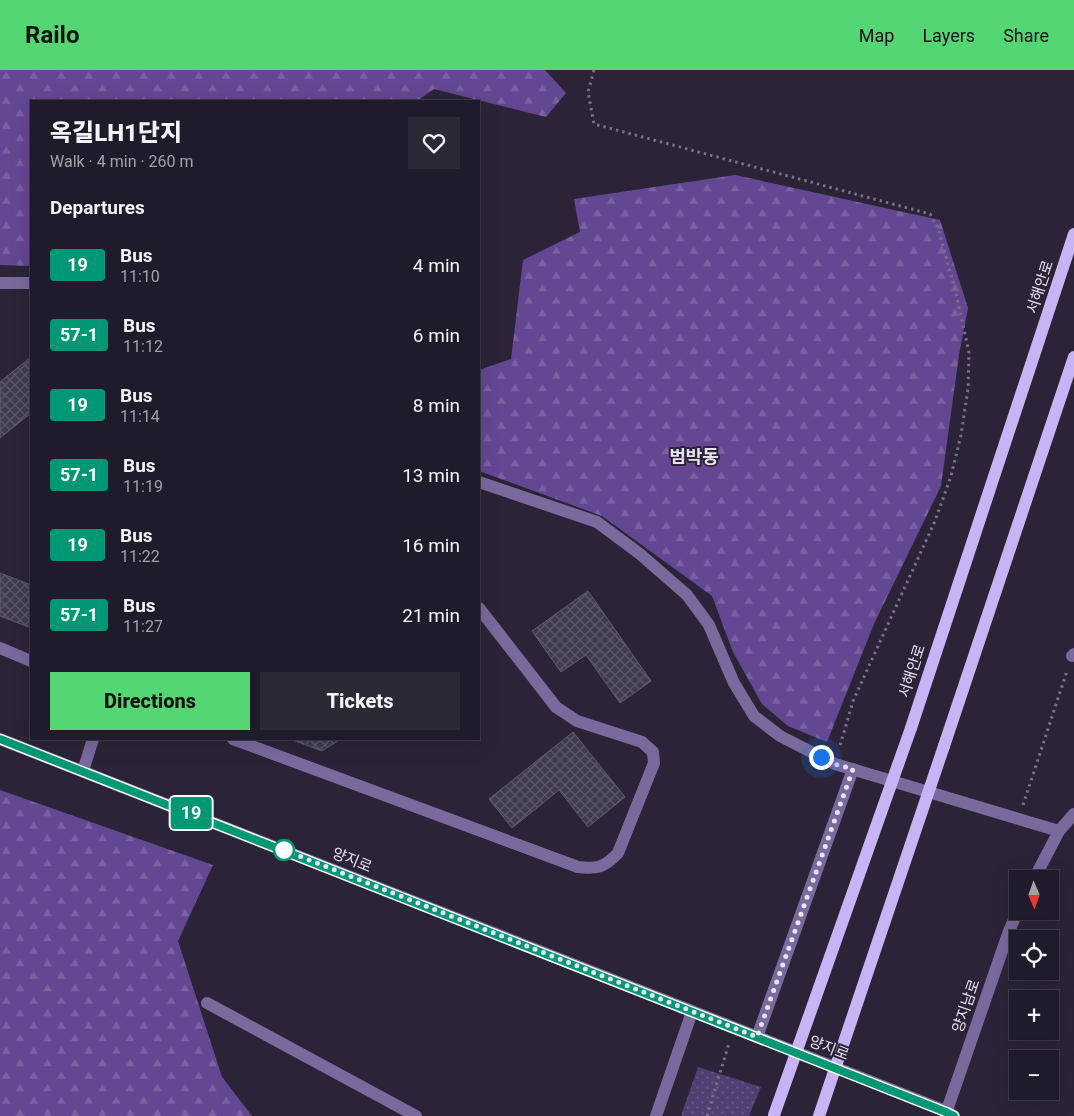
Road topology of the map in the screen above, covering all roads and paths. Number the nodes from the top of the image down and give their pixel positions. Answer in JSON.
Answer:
{"nodes":[{"id":1,"x":594,"y":70,"type":"edge"},
{"id":2,"x":1074,"y":234,"type":"edge"},
{"id":3,"x":0,"y":283,"type":"edge"},
{"id":4,"x":30,"y":283,"type":"edge"},
{"id":5,"x":1074,"y":357,"type":"edge"},
{"id":6,"x":480,"y":482,"type":"edge"},
{"id":7,"x":480,"y":609,"type":"edge"},
{"id":8,"x":0,"y":648,"type":"edge"},
{"id":9,"x":1073,"y":655,"type":"edge"},
{"id":10,"x":30,"y":661,"type":"edge"},
{"id":11,"x":0,"y":739,"type":"edge"},
{"id":12,"x":93,"y":740,"type":"edge"},
{"id":13,"x":236,"y":740,"type":"edge"},
{"id":14,"x":834,"y":764,"type":"junction"},
{"id":15,"x":853,"y":769,"type":"junction"},
{"id":16,"x":83,"y":770,"type":"junction"},
{"id":17,"x":1074,"y":814,"type":"edge"},
{"id":18,"x":1018,"y":818,"type":"junction"},
{"id":19,"x":1058,"y":831,"type":"junction"},
{"id":20,"x":1038,"y":870,"type":"edge"},
{"id":21,"x":1014,"y":920,"type":"edge"},
{"id":22,"x":207,"y":1003,"type":"dead end"},
{"id":23,"x":692,"y":1012,"type":"junction"},
{"id":24,"x":734,"y":1028,"type":"junction"},
{"id":25,"x":757,"y":1037,"type":"junction"},
{"id":26,"x":949,"y":1114,"type":"edge"},
{"id":27,"x":416,"y":1116,"type":"edge"},
{"id":28,"x":656,"y":1116,"type":"edge"},
{"id":29,"x":707,"y":1116,"type":"edge"},
{"id":30,"x":774,"y":1116,"type":"edge"},
{"id":31,"x":819,"y":1116,"type":"edge"}],
"edges":[{"from":1,"to":14,"type":"path"},
{"from":2,"to":30,"type":"main road","name":"서해안로","bridge":true},
{"from":3,"to":4,"type":"street"},
{"from":5,"to":31,"type":"main road","bridge":true},
{"from":6,"to":14,"type":"street"},
{"from":7,"to":13,"type":"street"},
{"from":8,"to":10,"type":"street"},
{"from":9,"to":18,"type":"path"},
{"from":11,"to":16,"type":"street","name":"양지로"},
{"from":12,"to":16,"type":"street"},
{"from":14,"to":15,"type":"street"},
{"from":15,"to":18,"type":"street"},
{"from":15,"to":25,"type":"street"},
{"from":16,"to":23,"type":"street","name":"양지로"},
{"from":17,"to":19,"type":"street"},
{"from":18,"to":19,"type":"street"},
{"from":19,"to":20,"type":"street"},
{"from":21,"to":26,"type":"street","name":"양지남로"},
{"from":22,"to":27,"type":"street"},
{"from":23,"to":24,"type":"street","name":"양지로"},
{"from":23,"to":28,"type":"street"},
{"from":24,"to":25,"type":"street","name":"양지로"},
{"from":24,"to":29,"type":"path"},
{"from":25,"to":26,"type":"street","name":"양지로"}]}
